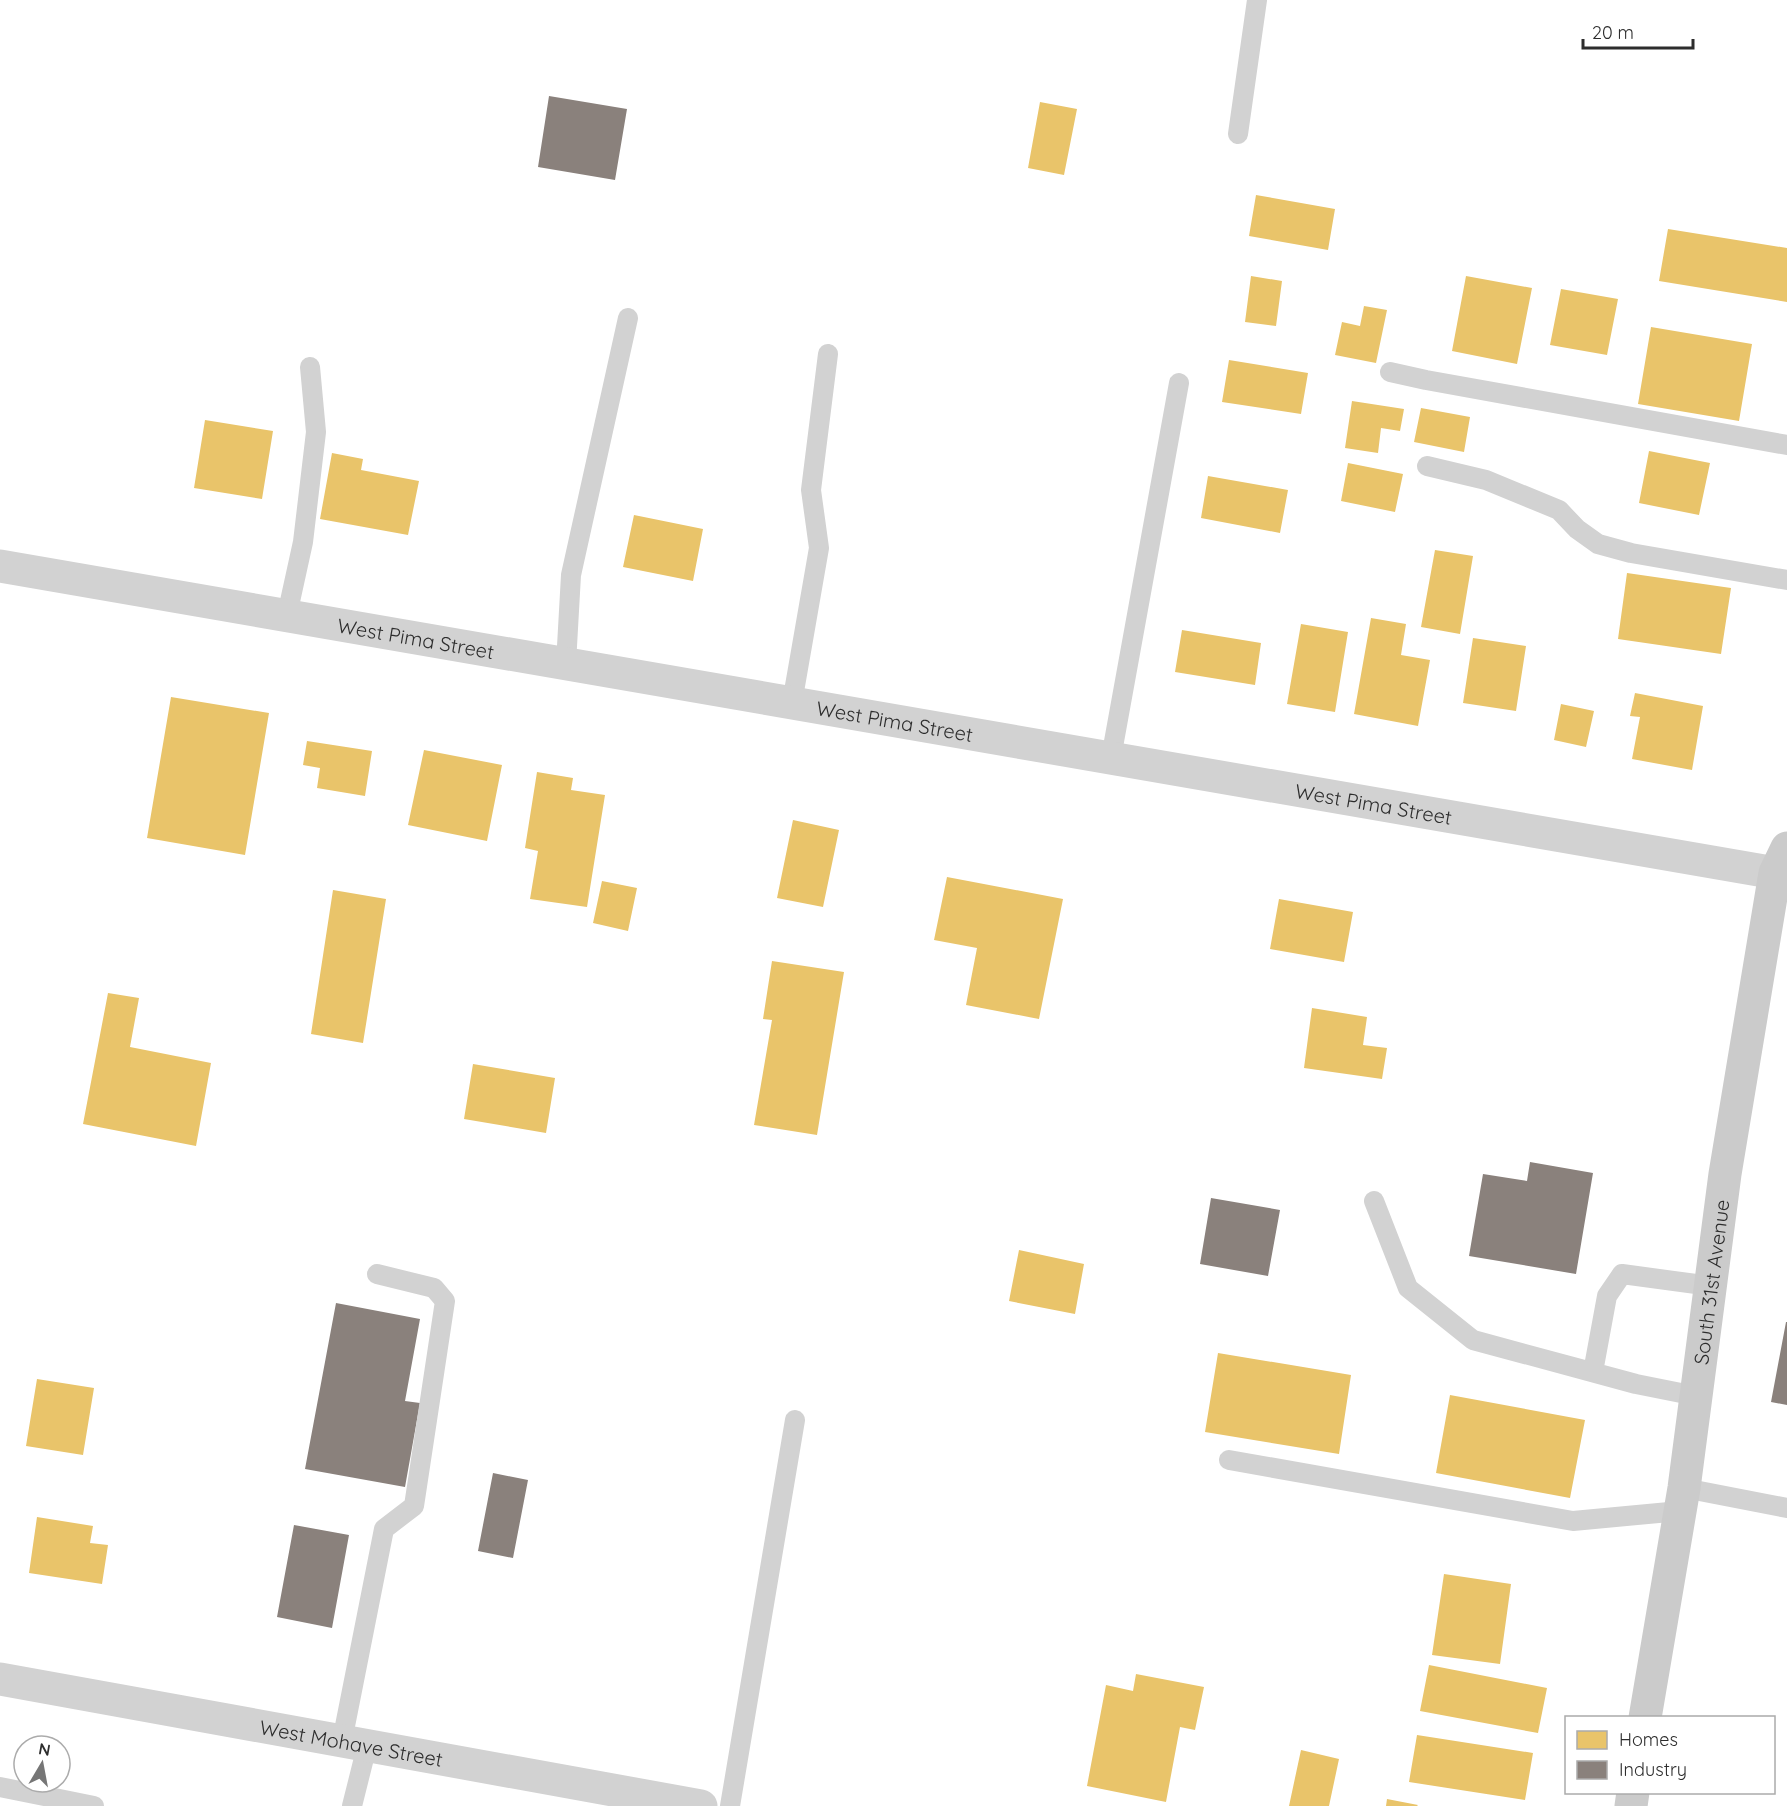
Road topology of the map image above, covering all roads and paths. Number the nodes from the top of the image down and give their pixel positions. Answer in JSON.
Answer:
{"nodes":[{"id":1,"x":1257,"y":0,"type":"edge"},
{"id":2,"x":1238,"y":134,"type":"dead end"},
{"id":3,"x":628,"y":318,"type":"dead end"},
{"id":4,"x":828,"y":354,"type":"dead end"},
{"id":5,"x":310,"y":367,"type":"dead end"},
{"id":6,"x":1390,"y":372,"type":"dead end"},
{"id":7,"x":1179,"y":383,"type":"dead end"},
{"id":8,"x":1787,"y":445,"type":"edge"},
{"id":9,"x":1427,"y":466,"type":"dead end"},
{"id":10,"x":0,"y":566,"type":"edge"},
{"id":11,"x":1787,"y":580,"type":"edge"},
{"id":12,"x":287,"y":615,"type":"junction"},
{"id":13,"x":566,"y":664,"type":"junction"},
{"id":14,"x":792,"y":703,"type":"junction"},
{"id":15,"x":1111,"y":758,"type":"junction"},
{"id":16,"x":1783,"y":865,"type":"edge"},
{"id":17,"x":1374,"y":1201,"type":"dead end"},
{"id":18,"x":377,"y":1274,"type":"dead end"},
{"id":19,"x":1711,"y":1286,"type":"junction"},
{"id":20,"x":1593,"y":1372,"type":"junction"},
{"id":21,"x":1696,"y":1396,"type":"junction"},
{"id":22,"x":795,"y":1420,"type":"dead end"},
{"id":23,"x":1229,"y":1460,"type":"dead end"},
{"id":24,"x":1682,"y":1499,"type":"junction"},
{"id":25,"x":1787,"y":1508,"type":"edge"},
{"id":26,"x":0,"y":1679,"type":"edge"},
{"id":27,"x":1645,"y":1716,"type":"edge"},
{"id":28,"x":354,"y":1744,"type":"junction"},
{"id":29,"x":0,"y":1787,"type":"edge"},
{"id":30,"x":94,"y":1806,"type":"edge"},
{"id":31,"x":352,"y":1806,"type":"edge"},
{"id":32,"x":701,"y":1806,"type":"edge"},
{"id":33,"x":730,"y":1806,"type":"edge"}],
"edges":[{"from":1,"to":2,"type":"lane"},
{"from":3,"to":13,"type":"lane"},
{"from":4,"to":14,"type":"lane"},
{"from":5,"to":12,"type":"lane"},
{"from":6,"to":8,"type":"lane"},
{"from":7,"to":15,"type":"lane"},
{"from":9,"to":11,"type":"lane"},
{"from":10,"to":12,"type":"street","name":"West Pima Street"},
{"from":12,"to":13,"type":"street","name":"West Pima Street"},
{"from":13,"to":14,"type":"street","name":"West Pima Street"},
{"from":14,"to":15,"type":"street","name":"West Pima Street"},
{"from":15,"to":16,"type":"street","name":"West Pima Street"},
{"from":16,"to":19,"type":"street","name":"South 31st Avenue"},
{"from":17,"to":20,"type":"lane"},
{"from":18,"to":28,"type":"lane"},
{"from":19,"to":20,"type":"lane"},
{"from":19,"to":21,"type":"street","name":"South 31st Avenue"},
{"from":20,"to":21,"type":"lane"},
{"from":21,"to":24,"type":"street","name":"South 31st Avenue"},
{"from":22,"to":33,"type":"lane"},
{"from":23,"to":24,"type":"lane"},
{"from":24,"to":25,"type":"lane"},
{"from":24,"to":27,"type":"street","name":"South 31st Avenue"},
{"from":26,"to":28,"type":"street","name":"West Mohave Street"},
{"from":28,"to":31,"type":"lane"},
{"from":28,"to":32,"type":"street","name":"West Mohave Street"},
{"from":29,"to":30,"type":"lane"}]}
